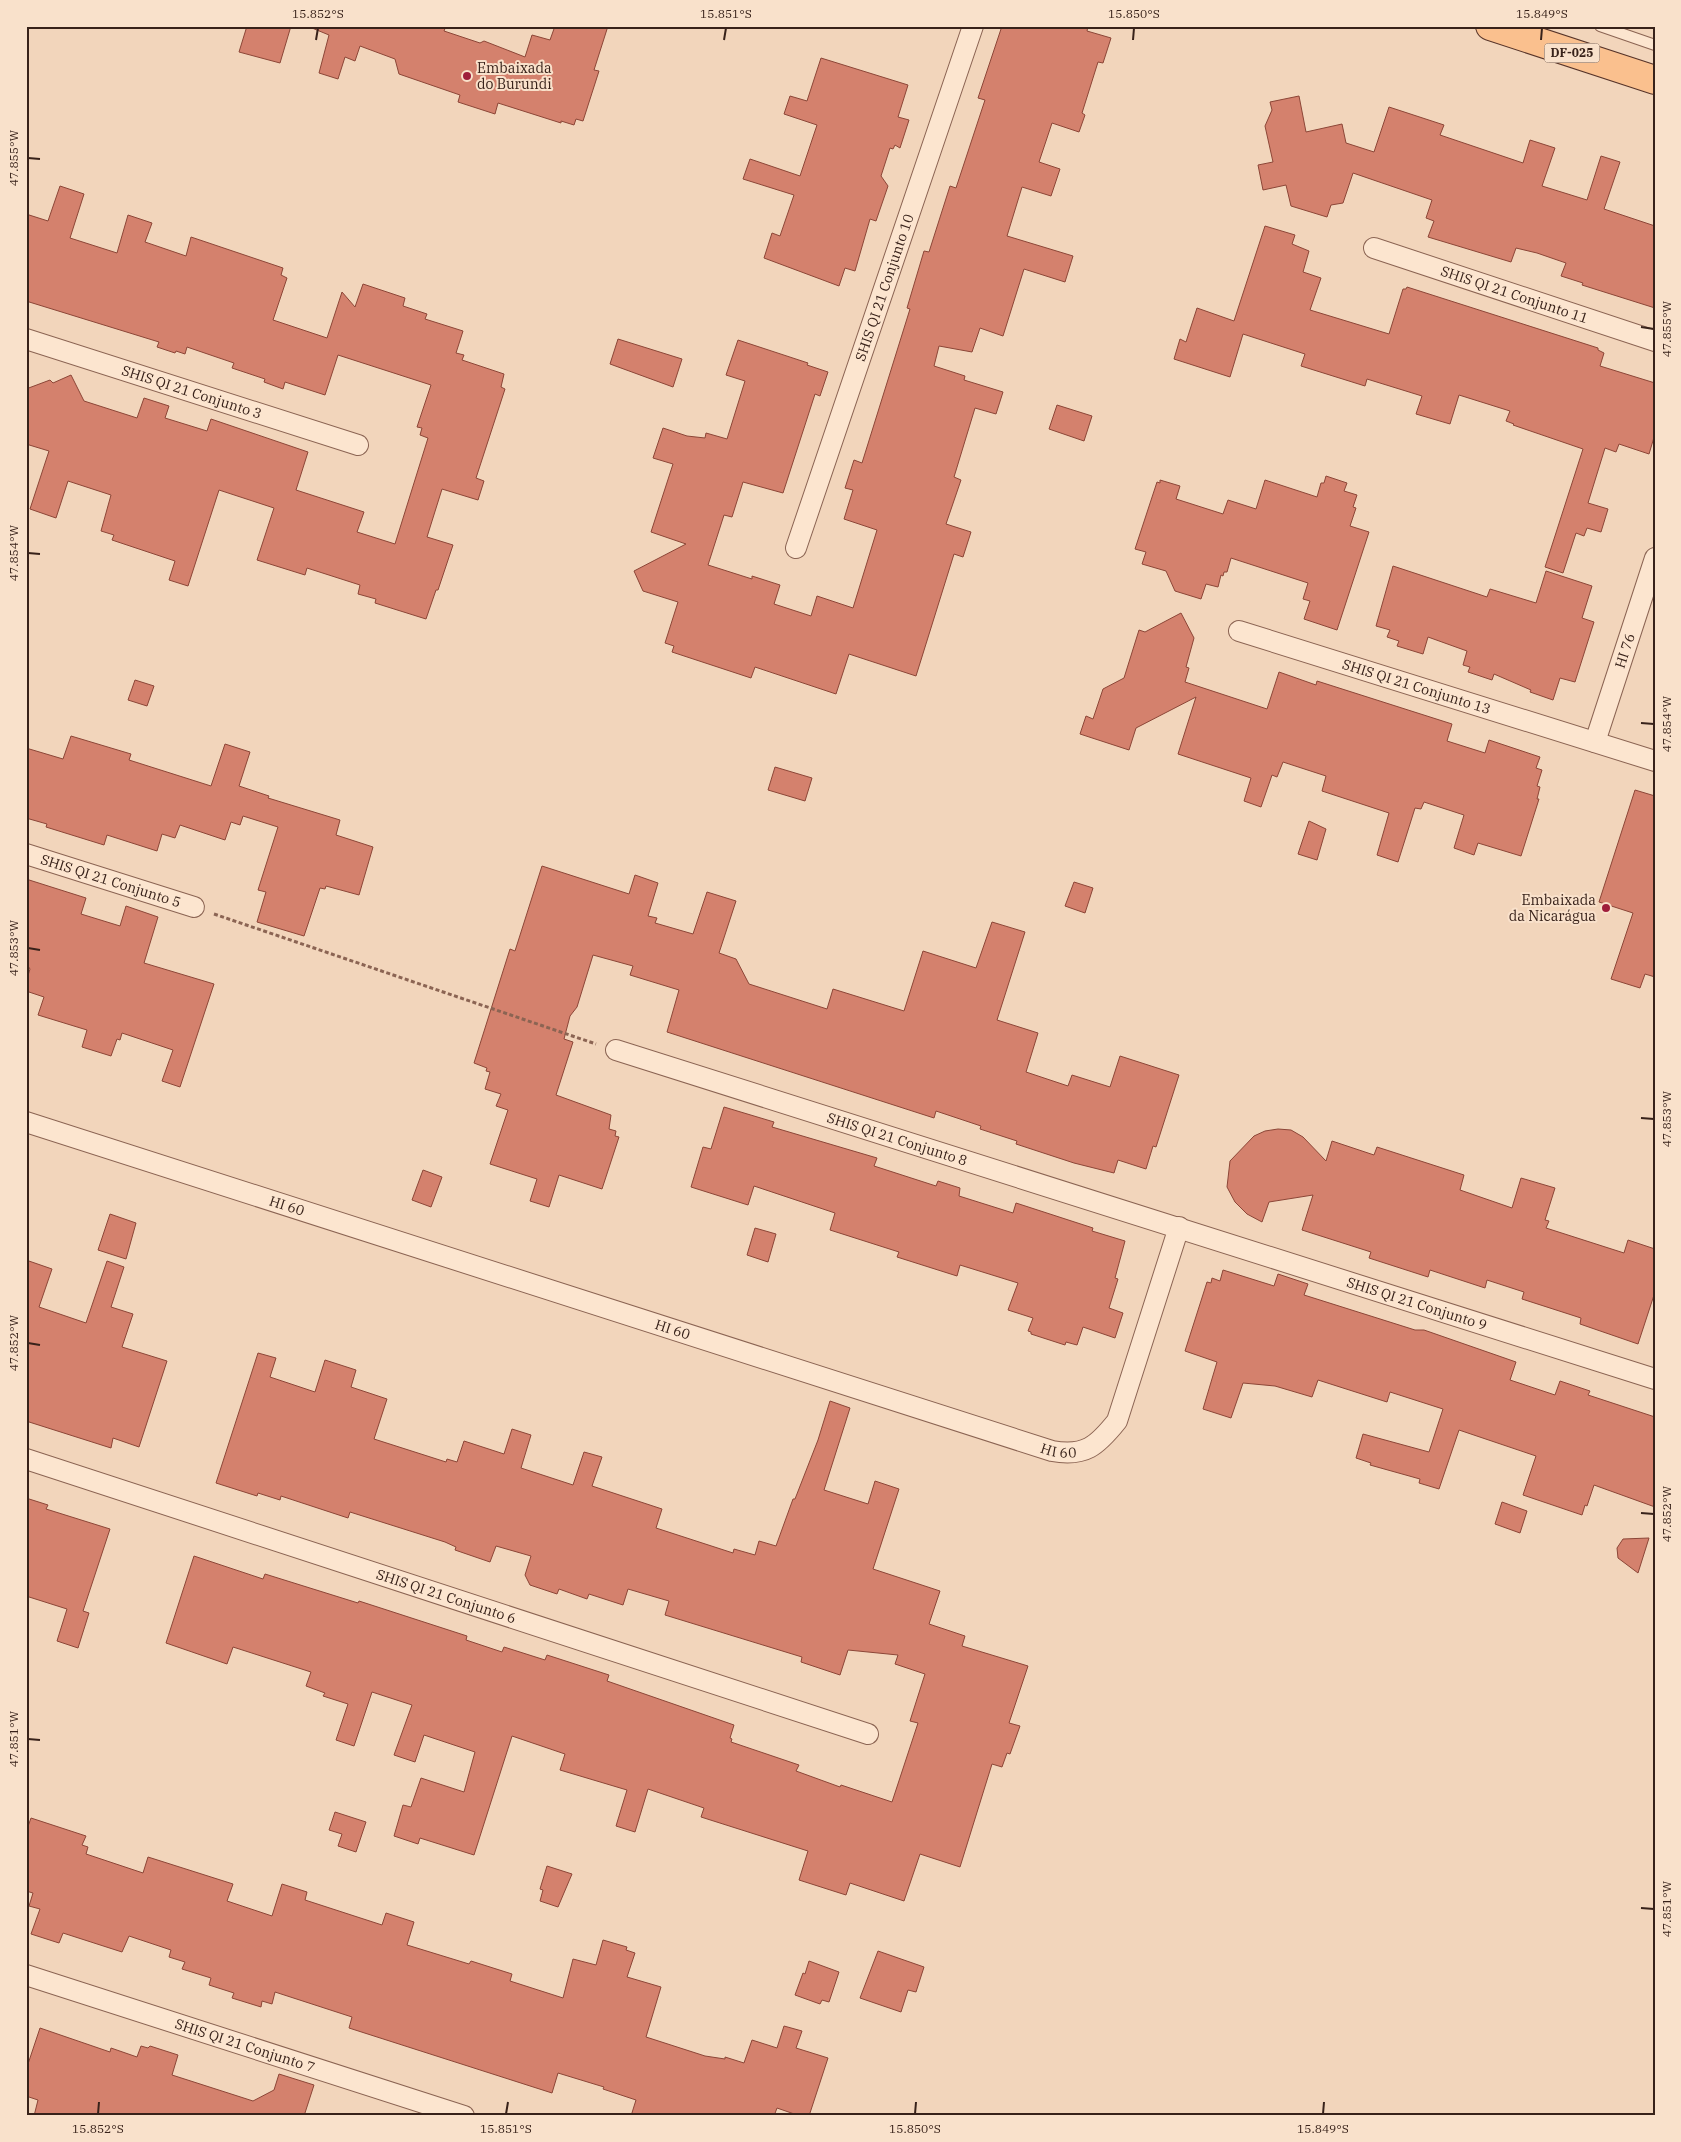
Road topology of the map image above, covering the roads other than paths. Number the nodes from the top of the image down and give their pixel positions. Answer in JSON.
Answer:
{"nodes":[{"id":1,"x":973,"y":26,"type":"edge"},
{"id":2,"x":1490,"y":26,"type":"edge"},
{"id":3,"x":1600,"y":26,"type":"edge"},
{"id":4,"x":1655,"y":45,"type":"edge"},
{"id":5,"x":1655,"y":80,"type":"edge"},
{"id":6,"x":1374,"y":248,"type":"dead end"},
{"id":7,"x":26,"y":339,"type":"edge"},
{"id":8,"x":1655,"y":340,"type":"edge"},
{"id":9,"x":358,"y":445,"type":"dead end"},
{"id":10,"x":796,"y":548,"type":"dead end"},
{"id":11,"x":1655,"y":558,"type":"edge"},
{"id":12,"x":1239,"y":631,"type":"dead end"},
{"id":13,"x":1595,"y":742,"type":"junction"},
{"id":14,"x":1655,"y":761,"type":"edge"},
{"id":15,"x":26,"y":854,"type":"edge"},
{"id":16,"x":194,"y":907,"type":"road end"},
{"id":17,"x":616,"y":1050,"type":"road end"},
{"id":18,"x":26,"y":1122,"type":"edge"},
{"id":19,"x":1179,"y":1227,"type":"junction"},
{"id":20,"x":1655,"y":1379,"type":"edge"},
{"id":21,"x":26,"y":1459,"type":"edge"},
{"id":22,"x":868,"y":1734,"type":"dead end"},
{"id":23,"x":26,"y":1975,"type":"edge"},
{"id":24,"x":464,"y":2116,"type":"edge"}],
"edges":[{"from":1,"to":10,"type":"street","name":"SHIS QI 21 Conjunto 10"},
{"from":2,"to":5,"type":"main road","number":"DF-025"},
{"from":3,"to":4,"type":"lane"},
{"from":6,"to":8,"type":"street","name":"SHIS QI 21 Conjunto 11"},
{"from":7,"to":9,"type":"street","name":"SHIS QI 21 Conjunto 3"},
{"from":11,"to":13,"type":"street","name":"HI 76"},
{"from":12,"to":13,"type":"street","name":"SHIS QI 21 Conjunto 13"},
{"from":13,"to":14,"type":"street","name":"SHIS QI 21 Conjunto 13"},
{"from":15,"to":16,"type":"street","name":"SHIS QI 21 Conjunto 5"},
{"from":17,"to":19,"type":"street","name":"SHIS QI 21 Conjunto 8"},
{"from":18,"to":19,"type":"street","name":"HI 60"},
{"from":19,"to":20,"type":"street","name":"SHIS QI 21 Conjunto 9"},
{"from":21,"to":22,"type":"street","name":"SHIS QI 21 Conjunto 6"},
{"from":23,"to":24,"type":"street","name":"SHIS QI 21 Conjunto 7"}]}
